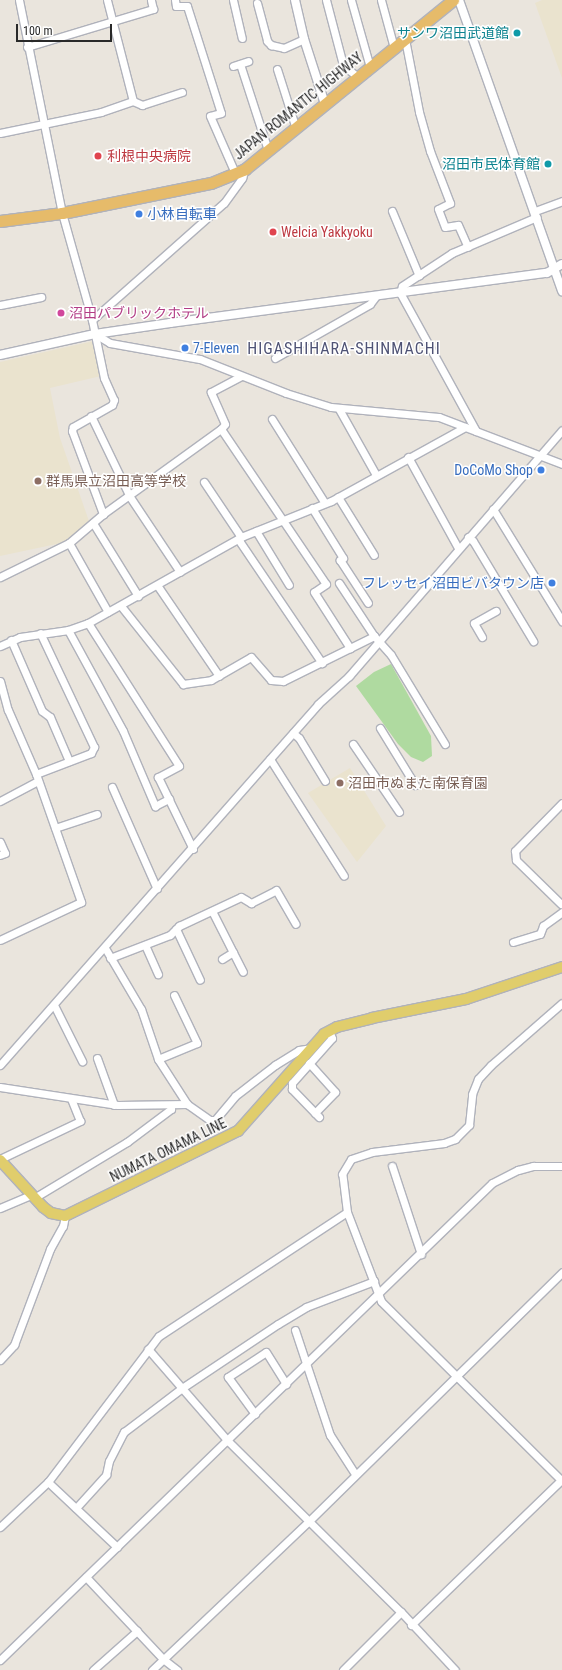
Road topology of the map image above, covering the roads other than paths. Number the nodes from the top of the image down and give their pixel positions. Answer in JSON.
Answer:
{"nodes":[{"id":1,"x":19,"y":0,"type":"edge"},
{"id":2,"x":107,"y":0,"type":"edge"},
{"id":3,"x":151,"y":0,"type":"edge"},
{"id":4,"x":175,"y":0,"type":"edge"},
{"id":5,"x":233,"y":0,"type":"edge"},
{"id":6,"x":295,"y":0,"type":"edge"},
{"id":7,"x":326,"y":0,"type":"edge"},
{"id":8,"x":351,"y":0,"type":"edge"},
{"id":9,"x":381,"y":0,"type":"edge"},
{"id":10,"x":453,"y":0,"type":"edge"},
{"id":11,"x":459,"y":0,"type":"edge"},
{"id":12,"x":257,"y":3,"type":"dead end"},
{"id":13,"x":112,"y":20,"type":"junction"},
{"id":14,"x":242,"y":38,"type":"dead end"},
{"id":15,"x":304,"y":39,"type":"junction"},
{"id":16,"x":405,"y":39,"type":"junction"},
{"id":17,"x":27,"y":47,"type":"junction"},
{"id":18,"x":394,"y":48,"type":"junction"},
{"id":19,"x":248,"y":61,"type":"dead end"},
{"id":20,"x":240,"y":64,"type":"junction"},
{"id":21,"x":233,"y":66,"type":"dead end"},
{"id":22,"x":370,"y":67,"type":"junction"},
{"id":23,"x":277,"y":69,"type":"dead end"},
{"id":24,"x":358,"y":77,"type":"junction"},
{"id":25,"x":182,"y":92,"type":"dead end"},
{"id":26,"x":133,"y":101,"type":"junction"},
{"id":27,"x":325,"y":104,"type":"junction"},
{"id":28,"x":46,"y":124,"type":"junction"},
{"id":29,"x":296,"y":129,"type":"junction"},
{"id":30,"x":0,"y":133,"type":"edge"},
{"id":31,"x":268,"y":150,"type":"junction"},
{"id":32,"x":240,"y":171,"type":"junction"},
{"id":33,"x":562,"y":202,"type":"edge"},
{"id":34,"x":392,"y":211,"type":"dead end"},
{"id":35,"x":62,"y":213,"type":"junction"},
{"id":36,"x":536,"y":214,"type":"junction"},
{"id":37,"x":0,"y":221,"type":"edge"},
{"id":38,"x":468,"y":247,"type":"junction"},
{"id":39,"x":562,"y":264,"type":"edge"},
{"id":40,"x":554,"y":268,"type":"junction"},
{"id":41,"x":419,"y":276,"type":"junction"},
{"id":42,"x":562,"y":291,"type":"edge"},
{"id":43,"x":400,"y":293,"type":"junction"},
{"id":44,"x":376,"y":296,"type":"junction"},
{"id":45,"x":41,"y":297,"type":"dead end"},
{"id":46,"x":0,"y":305,"type":"edge"},
{"id":47,"x":92,"y":320,"type":"junction"},
{"id":48,"x":95,"y":334,"type":"junction"},
{"id":49,"x":0,"y":356,"type":"edge"},
{"id":50,"x":275,"y":358,"type":"dead end"},
{"id":51,"x":241,"y":376,"type":"junction"},
{"id":52,"x":339,"y":409,"type":"junction"},
{"id":53,"x":91,"y":416,"type":"junction"},
{"id":54,"x":272,"y":418,"type":"dead end"},
{"id":55,"x":465,"y":427,"type":"junction"},
{"id":56,"x":221,"y":429,"type":"junction"},
{"id":57,"x":562,"y":430,"type":"edge"},
{"id":58,"x":476,"y":431,"type":"junction"},
{"id":59,"x":541,"y":454,"type":"junction"},
{"id":60,"x":408,"y":457,"type":"junction"},
{"id":61,"x":562,"y":464,"type":"edge"},
{"id":62,"x":376,"y":475,"type":"junction"},
{"id":63,"x":204,"y":482,"type":"dead end"},
{"id":64,"x":130,"y":496,"type":"junction"},
{"id":65,"x":338,"y":497,"type":"junction"},
{"id":66,"x":325,"y":503,"type":"junction"},
{"id":67,"x":312,"y":508,"type":"junction"},
{"id":68,"x":494,"y":509,"type":"junction"},
{"id":69,"x":103,"y":514,"type":"junction"},
{"id":70,"x":282,"y":521,"type":"junction"},
{"id":71,"x":94,"y":523,"type":"junction"},
{"id":72,"x":256,"y":531,"type":"junction"},
{"id":73,"x":468,"y":537,"type":"junction"},
{"id":74,"x":239,"y":538,"type":"junction"},
{"id":75,"x":69,"y":543,"type":"junction"},
{"id":76,"x":458,"y":548,"type":"junction"},
{"id":77,"x":374,"y":555,"type":"dead end"},
{"id":78,"x":180,"y":572,"type":"junction"},
{"id":79,"x":0,"y":577,"type":"edge"},
{"id":80,"x":339,"y":583,"type":"dead end"},
{"id":81,"x":157,"y":585,"type":"junction"},
{"id":82,"x":289,"y":585,"type":"dead end"},
{"id":83,"x":138,"y":596,"type":"junction"},
{"id":84,"x":368,"y":603,"type":"dead end"},
{"id":85,"x":121,"y":606,"type":"junction"},
{"id":86,"x":496,"y":611,"type":"dead end"},
{"id":87,"x":108,"y":612,"type":"junction"},
{"id":88,"x":562,"y":621,"type":"edge"},
{"id":89,"x":88,"y":623,"type":"junction"},
{"id":90,"x":68,"y":630,"type":"junction"},
{"id":91,"x":40,"y":633,"type":"junction"},
{"id":92,"x":482,"y":637,"type":"dead end"},
{"id":93,"x":376,"y":639,"type":"junction"},
{"id":94,"x":11,"y":640,"type":"junction"},
{"id":95,"x":533,"y":640,"type":"dead end"},
{"id":96,"x":0,"y":646,"type":"edge"},
{"id":97,"x":350,"y":648,"type":"junction"},
{"id":98,"x":322,"y":663,"type":"junction"},
{"id":99,"x":219,"y":676,"type":"junction"},
{"id":100,"x":0,"y":681,"type":"edge"},
{"id":101,"x":380,"y":728,"type":"dead end"},
{"id":102,"x":293,"y":733,"type":"junction"},
{"id":103,"x":353,"y":744,"type":"dead end"},
{"id":104,"x":445,"y":744,"type":"dead end"},
{"id":105,"x":270,"y":759,"type":"junction"},
{"id":106,"x":69,"y":761,"type":"junction"},
{"id":107,"x":37,"y":778,"type":"junction"},
{"id":108,"x":324,"y":781,"type":"dead end"},
{"id":109,"x":415,"y":785,"type":"dead end"},
{"id":110,"x":112,"y":788,"type":"dead end"},
{"id":111,"x":169,"y":799,"type":"junction"},
{"id":112,"x":0,"y":801,"type":"edge"},
{"id":113,"x":562,"y":803,"type":"edge"},
{"id":114,"x":399,"y":812,"type":"dead end"},
{"id":115,"x":97,"y":814,"type":"dead end"},
{"id":116,"x":55,"y":828,"type":"junction"},
{"id":117,"x":0,"y":842,"type":"edge"},
{"id":118,"x":193,"y":849,"type":"junction"},
{"id":119,"x":0,"y":854,"type":"edge"},
{"id":120,"x":344,"y":876,"type":"dead end"},
{"id":121,"x":157,"y":889,"type":"junction"},
{"id":122,"x":562,"y":903,"type":"edge"},
{"id":123,"x":212,"y":911,"type":"junction"},
{"id":124,"x":562,"y":912,"type":"edge"},
{"id":125,"x":296,"y":924,"type":"dead end"},
{"id":126,"x":176,"y":929,"type":"junction"},
{"id":127,"x":0,"y":940,"type":"edge"},
{"id":128,"x":513,"y":942,"type":"dead end"},
{"id":129,"x":145,"y":945,"type":"junction"},
{"id":130,"x":104,"y":948,"type":"junction"},
{"id":131,"x":233,"y":952,"type":"junction"},
{"id":132,"x":110,"y":958,"type":"junction"},
{"id":133,"x":222,"y":959,"type":"dead end"},
{"id":134,"x":562,"y":967,"type":"edge"},
{"id":135,"x":244,"y":972,"type":"dead end"},
{"id":136,"x":158,"y":974,"type":"dead end"},
{"id":137,"x":200,"y":980,"type":"dead end"},
{"id":138,"x":174,"y":994,"type":"dead end"},
{"id":139,"x":562,"y":1003,"type":"edge"},
{"id":140,"x":54,"y":1005,"type":"junction"},
{"id":141,"x":329,"y":1031,"type":"junction"},
{"id":142,"x":312,"y":1048,"type":"junction"},
{"id":143,"x":97,"y":1058,"type":"dead end"},
{"id":144,"x":158,"y":1059,"type":"junction"},
{"id":145,"x":82,"y":1061,"type":"dead end"},
{"id":146,"x":309,"y":1063,"type":"junction"},
{"id":147,"x":0,"y":1064,"type":"edge"},
{"id":148,"x":0,"y":1088,"type":"edge"},
{"id":149,"x":71,"y":1099,"type":"junction"},
{"id":150,"x":187,"y":1104,"type":"junction"},
{"id":151,"x":114,"y":1105,"type":"junction"},
{"id":152,"x":171,"y":1105,"type":"junction"},
{"id":153,"x":0,"y":1160,"type":"edge"},
{"id":154,"x":392,"y":1166,"type":"dead end"},
{"id":155,"x":562,"y":1166,"type":"edge"},
{"id":156,"x":33,"y":1196,"type":"junction"},
{"id":157,"x":0,"y":1208,"type":"edge"},
{"id":158,"x":346,"y":1212,"type":"junction"},
{"id":159,"x":65,"y":1216,"type":"junction"},
{"id":160,"x":421,"y":1254,"type":"junction"},
{"id":161,"x":562,"y":1272,"type":"edge"},
{"id":162,"x":374,"y":1281,"type":"junction"},
{"id":163,"x":378,"y":1294,"type":"junction"},
{"id":164,"x":295,"y":1330,"type":"dead end"},
{"id":165,"x":148,"y":1349,"type":"junction"},
{"id":166,"x":0,"y":1360,"type":"edge"},
{"id":167,"x":306,"y":1365,"type":"junction"},
{"id":168,"x":456,"y":1376,"type":"junction"},
{"id":169,"x":286,"y":1384,"type":"junction"},
{"id":170,"x":182,"y":1388,"type":"junction"},
{"id":171,"x":255,"y":1414,"type":"junction"},
{"id":172,"x":228,"y":1441,"type":"junction"},
{"id":173,"x":355,"y":1474,"type":"junction"},
{"id":174,"x":561,"y":1479,"type":"edge"},
{"id":175,"x":48,"y":1482,"type":"junction"},
{"id":176,"x":76,"y":1508,"type":"junction"},
{"id":177,"x":309,"y":1521,"type":"junction"},
{"id":178,"x":0,"y":1526,"type":"edge"},
{"id":179,"x":117,"y":1547,"type":"junction"},
{"id":180,"x":86,"y":1577,"type":"junction"},
{"id":181,"x":401,"y":1612,"type":"junction"},
{"id":182,"x":411,"y":1626,"type":"junction"},
{"id":183,"x":137,"y":1631,"type":"junction"},
{"id":184,"x":163,"y":1658,"type":"junction"},
{"id":185,"x":0,"y":1660,"type":"edge"},
{"id":186,"x":93,"y":1670,"type":"edge"},
{"id":187,"x":152,"y":1670,"type":"edge"},
{"id":188,"x":177,"y":1670,"type":"edge"},
{"id":189,"x":343,"y":1670,"type":"edge"},
{"id":190,"x":455,"y":1670,"type":"edge"}],
"edges":[{"from":1,"to":17,"type":"street"},
{"from":2,"to":13,"type":"street"},
{"from":3,"to":13,"type":"street"},
{"from":4,"to":32,"type":"street"},
{"from":5,"to":14,"type":"street"},
{"from":6,"to":15,"type":"street"},
{"from":7,"to":24,"type":"street"},
{"from":8,"to":22,"type":"street"},
{"from":9,"to":18,"type":"street"},
{"from":10,"to":16,"type":"highway","name":"JAPAN ROMANTIC HIGHWAY"},
{"from":11,"to":36,"type":"street"},
{"from":12,"to":15,"type":"street"},
{"from":13,"to":17,"type":"street"},
{"from":13,"to":26,"type":"street"},
{"from":15,"to":27,"type":"street"},
{"from":16,"to":18,"type":"highway","name":"JAPAN ROMANTIC HIGHWAY"},
{"from":16,"to":38,"type":"street"},
{"from":17,"to":28,"type":"street"},
{"from":18,"to":22,"type":"highway","name":"JAPAN ROMANTIC HIGHWAY"},
{"from":19,"to":20,"type":"street"},
{"from":20,"to":21,"type":"street"},
{"from":20,"to":31,"type":"street"},
{"from":22,"to":24,"type":"highway","name":"JAPAN ROMANTIC HIGHWAY"},
{"from":23,"to":29,"type":"street"},
{"from":24,"to":27,"type":"highway","name":"JAPAN ROMANTIC HIGHWAY"},
{"from":25,"to":26,"type":"street"},
{"from":26,"to":28,"type":"street"},
{"from":27,"to":29,"type":"highway","name":"JAPAN ROMANTIC HIGHWAY"},
{"from":28,"to":30,"type":"street"},
{"from":28,"to":35,"type":"street"},
{"from":29,"to":31,"type":"highway","name":"JAPAN ROMANTIC HIGHWAY"},
{"from":31,"to":32,"type":"highway","name":"JAPAN ROMANTIC HIGHWAY"},
{"from":32,"to":35,"type":"highway","name":"JAPAN ROMANTIC HIGHWAY"},
{"from":32,"to":47,"type":"street"},
{"from":33,"to":36,"type":"street"},
{"from":34,"to":41,"type":"street"},
{"from":35,"to":37,"type":"highway","name":"JAPAN ROMANTIC HIGHWAY"},
{"from":35,"to":47,"type":"street"},
{"from":36,"to":38,"type":"street"},
{"from":36,"to":40,"type":"street"},
{"from":38,"to":41,"type":"street"},
{"from":39,"to":40,"type":"street"},
{"from":40,"to":42,"type":"street"},
{"from":40,"to":43,"type":"street"},
{"from":41,"to":43,"type":"street"},
{"from":43,"to":44,"type":"street"},
{"from":43,"to":58,"type":"street"},
{"from":44,"to":48,"type":"street"},
{"from":44,"to":50,"type":"street"},
{"from":45,"to":46,"type":"street"},
{"from":47,"to":48,"type":"street"},
{"from":48,"to":49,"type":"street"},
{"from":48,"to":51,"type":"street"},
{"from":48,"to":53,"type":"street"},
{"from":51,"to":52,"type":"street"},
{"from":51,"to":56,"type":"street"},
{"from":52,"to":55,"type":"street"},
{"from":52,"to":62,"type":"street"},
{"from":53,"to":64,"type":"street"},
{"from":53,"to":69,"type":"street"},
{"from":54,"to":66,"type":"street"},
{"from":55,"to":58,"type":"street"},
{"from":55,"to":60,"type":"street"},
{"from":56,"to":64,"type":"street"},
{"from":56,"to":70,"type":"street"},
{"from":57,"to":59,"type":"street"},
{"from":58,"to":59,"type":"street"},
{"from":59,"to":61,"type":"street"},
{"from":59,"to":68,"type":"street"},
{"from":60,"to":62,"type":"street"},
{"from":60,"to":76,"type":"street"},
{"from":62,"to":65,"type":"street"},
{"from":63,"to":74,"type":"street"},
{"from":64,"to":69,"type":"street"},
{"from":64,"to":78,"type":"street"},
{"from":65,"to":66,"type":"street"},
{"from":65,"to":77,"type":"street"},
{"from":66,"to":67,"type":"street"},
{"from":67,"to":70,"type":"street"},
{"from":67,"to":84,"type":"street"},
{"from":68,"to":73,"type":"street"},
{"from":68,"to":88,"type":"street"},
{"from":69,"to":71,"type":"street"},
{"from":70,"to":72,"type":"street"},
{"from":70,"to":97,"type":"street"},
{"from":71,"to":75,"type":"street"},
{"from":71,"to":83,"type":"street"},
{"from":72,"to":74,"type":"street"},
{"from":72,"to":82,"type":"street"},
{"from":73,"to":76,"type":"street"},
{"from":73,"to":95,"type":"street"},
{"from":74,"to":78,"type":"street"},
{"from":74,"to":98,"type":"street"},
{"from":75,"to":79,"type":"street"},
{"from":75,"to":87,"type":"street"},
{"from":76,"to":93,"type":"street"},
{"from":78,"to":81,"type":"street"},
{"from":80,"to":93,"type":"street"},
{"from":81,"to":83,"type":"street"},
{"from":81,"to":99,"type":"street"},
{"from":83,"to":85,"type":"street"},
{"from":85,"to":87,"type":"street"},
{"from":85,"to":99,"type":"street"},
{"from":86,"to":92,"type":"street"},
{"from":87,"to":89,"type":"street"},
{"from":89,"to":90,"type":"street"},
{"from":89,"to":111,"type":"street"},
{"from":90,"to":91,"type":"street"},
{"from":90,"to":111,"type":"street"},
{"from":91,"to":94,"type":"street"},
{"from":91,"to":106,"type":"street"},
{"from":93,"to":97,"type":"street"},
{"from":93,"to":102,"type":"street"},
{"from":93,"to":104,"type":"street"},
{"from":94,"to":96,"type":"street"},
{"from":94,"to":106,"type":"street"},
{"from":97,"to":98,"type":"street"},
{"from":98,"to":99,"type":"street"},
{"from":100,"to":107,"type":"street"},
{"from":101,"to":109,"type":"street"},
{"from":102,"to":105,"type":"street"},
{"from":102,"to":108,"type":"street"},
{"from":103,"to":114,"type":"street"},
{"from":105,"to":118,"type":"street"},
{"from":105,"to":120,"type":"street"},
{"from":106,"to":107,"type":"street"},
{"from":107,"to":112,"type":"street"},
{"from":107,"to":116,"type":"street"},
{"from":110,"to":121,"type":"street"},
{"from":111,"to":118,"type":"street"},
{"from":113,"to":122,"type":"street"},
{"from":115,"to":116,"type":"street"},
{"from":116,"to":127,"type":"street"},
{"from":117,"to":119,"type":"street"},
{"from":118,"to":121,"type":"street"},
{"from":121,"to":130,"type":"street"},
{"from":123,"to":125,"type":"street"},
{"from":123,"to":126,"type":"street"},
{"from":123,"to":131,"type":"street"},
{"from":124,"to":128,"type":"street"},
{"from":126,"to":129,"type":"street"},
{"from":126,"to":137,"type":"street"},
{"from":129,"to":132,"type":"street"},
{"from":129,"to":136,"type":"street"},
{"from":130,"to":132,"type":"street"},
{"from":130,"to":140,"type":"street"},
{"from":131,"to":133,"type":"street"},
{"from":131,"to":135,"type":"street"},
{"from":132,"to":144,"type":"street"},
{"from":134,"to":141,"type":"main road","name":"NUMATA OMAMA LINE"},
{"from":138,"to":144,"type":"street"},
{"from":139,"to":158,"type":"street"},
{"from":140,"to":145,"type":"street"},
{"from":140,"to":147,"type":"street"},
{"from":141,"to":142,"type":"main road","name":"NUMATA OMAMA LINE"},
{"from":141,"to":146,"type":"street"},
{"from":142,"to":150,"type":"street"},
{"from":142,"to":159,"type":"main road","name":"NUMATA OMAMA LINE"},
{"from":143,"to":151,"type":"street"},
{"from":144,"to":150,"type":"street"},
{"from":146,"to":146,"type":"street"},
{"from":148,"to":149,"type":"street"},
{"from":149,"to":151,"type":"street"},
{"from":149,"to":153,"type":"street"},
{"from":150,"to":152,"type":"street"},
{"from":151,"to":152,"type":"street"},
{"from":152,"to":156,"type":"street"},
{"from":153,"to":156,"type":"main road"},
{"from":154,"to":160,"type":"street"},
{"from":155,"to":160,"type":"street"},
{"from":156,"to":157,"type":"street"},
{"from":156,"to":159,"type":"main road"},
{"from":158,"to":162,"type":"street"},
{"from":158,"to":165,"type":"street"},
{"from":159,"to":166,"type":"street"},
{"from":160,"to":163,"type":"street"},
{"from":161,"to":168,"type":"street"},
{"from":162,"to":163,"type":"street"},
{"from":162,"to":170,"type":"street"},
{"from":163,"to":167,"type":"street"},
{"from":163,"to":168,"type":"street"},
{"from":164,"to":167,"type":"street"},
{"from":165,"to":170,"type":"street"},
{"from":165,"to":175,"type":"street"},
{"from":167,"to":169,"type":"street"},
{"from":167,"to":173,"type":"street"},
{"from":168,"to":173,"type":"street"},
{"from":168,"to":174,"type":"street"},
{"from":169,"to":171,"type":"street"},
{"from":169,"to":171,"type":"street"},
{"from":170,"to":172,"type":"street"},
{"from":170,"to":176,"type":"street"},
{"from":171,"to":172,"type":"street"},
{"from":172,"to":177,"type":"street"},
{"from":172,"to":179,"type":"street"},
{"from":173,"to":177,"type":"street"},
{"from":174,"to":182,"type":"street"},
{"from":175,"to":176,"type":"street"},
{"from":175,"to":178,"type":"street"},
{"from":176,"to":179,"type":"street"},
{"from":177,"to":181,"type":"street"},
{"from":177,"to":184,"type":"street"},
{"from":179,"to":180,"type":"street"},
{"from":180,"to":183,"type":"street"},
{"from":180,"to":185,"type":"street"},
{"from":181,"to":182,"type":"street"},
{"from":181,"to":189,"type":"street"},
{"from":182,"to":190,"type":"street"},
{"from":183,"to":184,"type":"street"},
{"from":183,"to":186,"type":"street"},
{"from":184,"to":187,"type":"street"},
{"from":184,"to":188,"type":"street"}]}
